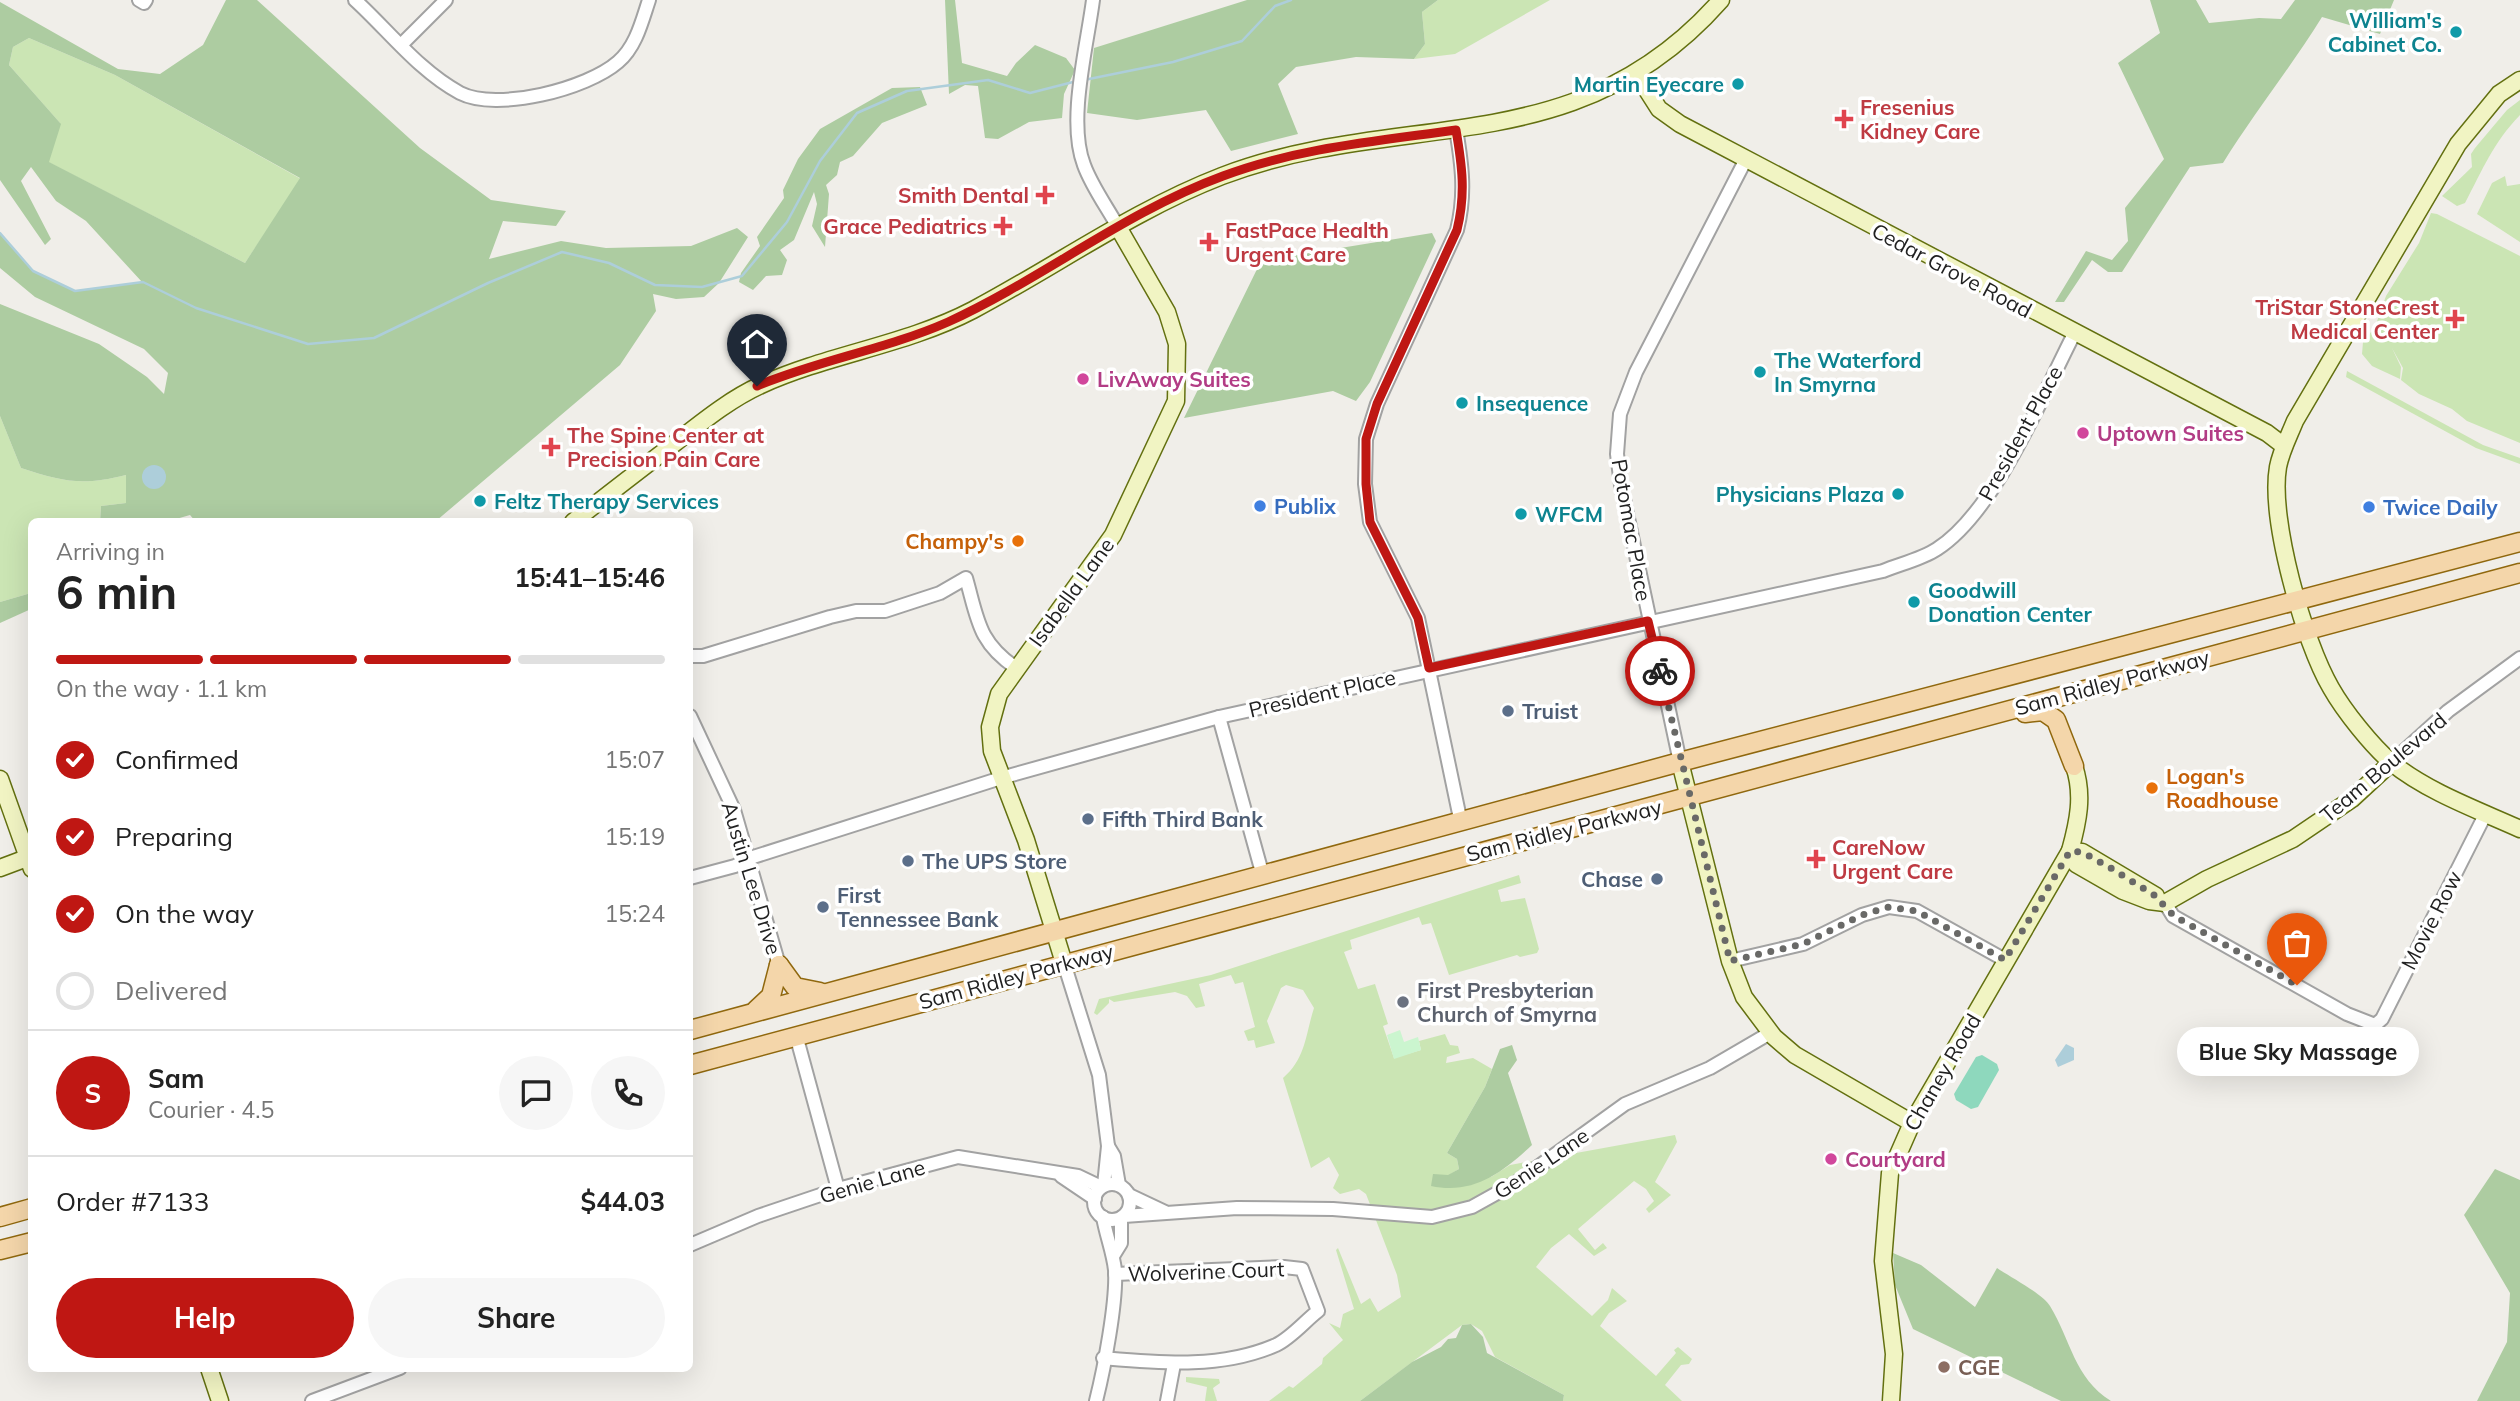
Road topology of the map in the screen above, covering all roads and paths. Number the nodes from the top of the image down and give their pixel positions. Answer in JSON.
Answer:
{"nodes":[{"id":1,"x":139,"y":0,"type":"edge"},
{"id":2,"x":146,"y":0,"type":"edge"},
{"id":3,"x":355,"y":0,"type":"edge"},
{"id":4,"x":446,"y":0,"type":"edge"},
{"id":5,"x":649,"y":0,"type":"edge"},
{"id":6,"x":1093,"y":0,"type":"edge"},
{"id":7,"x":1721,"y":0,"type":"edge"},
{"id":8,"x":401,"y":44,"type":"junction"},
{"id":9,"x":1636,"y":73,"type":"junction"},
{"id":10,"x":2520,"y":79,"type":"edge"},
{"id":11,"x":1456,"y":130,"type":"junction"},
{"id":12,"x":1745,"y":160,"type":"junction"},
{"id":13,"x":1118,"y":227,"type":"junction"},
{"id":14,"x":2074,"y":334,"type":"junction"},
{"id":15,"x":2284,"y":446,"type":"junction"},
{"id":16,"x":578,"y":518,"type":"edge"},
{"id":17,"x":2520,"y":542,"type":"edge"},
{"id":18,"x":2520,"y":573,"type":"edge"},
{"id":19,"x":2297,"y":599,"type":"junction"},
{"id":20,"x":1648,"y":621,"type":"junction"},
{"id":21,"x":2306,"y":629,"type":"junction"},
{"id":22,"x":693,"y":656,"type":"edge"},
{"id":23,"x":2520,"y":658,"type":"edge"},
{"id":24,"x":1016,"y":668,"type":"junction"},
{"id":25,"x":1429,"y":668,"type":"junction"},
{"id":26,"x":1219,"y":717,"type":"junction"},
{"id":27,"x":693,"y":722,"type":"edge"},
{"id":28,"x":1896,"y":741,"type":"junction"},
{"id":29,"x":1680,"y":762,"type":"junction"},
{"id":30,"x":2392,"y":762,"type":"junction"},
{"id":31,"x":2074,"y":766,"type":"joint"},
{"id":32,"x":1001,"y":778,"type":"junction"},
{"id":33,"x":0,"y":779,"type":"edge"},
{"id":34,"x":1689,"y":798,"type":"junction"},
{"id":35,"x":2486,"y":813,"type":"junction"},
{"id":36,"x":1461,"y":823,"type":"junction"},
{"id":37,"x":2520,"y":829,"type":"edge"},
{"id":38,"x":2070,"y":851,"type":"junction"},
{"id":39,"x":28,"y":856,"type":"edge"},
{"id":40,"x":750,"y":858,"type":"junction"},
{"id":41,"x":28,"y":861,"type":"edge"},
{"id":42,"x":0,"y":868,"type":"edge"},
{"id":43,"x":2106,"y":873,"type":"junction"},
{"id":44,"x":1264,"y":876,"type":"junction"},
{"id":45,"x":693,"y":877,"type":"edge"},
{"id":46,"x":2169,"y":910,"type":"junction"},
{"id":47,"x":1054,"y":932,"type":"junction"},
{"id":48,"x":2005,"y":960,"type":"junction"},
{"id":49,"x":1730,"y":961,"type":"junction"},
{"id":50,"x":1064,"y":963,"type":"junction"},
{"id":51,"x":779,"y":965,"type":"junction"},
{"id":52,"x":827,"y":993,"type":"junction"},
{"id":53,"x":752,"y":1013,"type":"junction"},
{"id":54,"x":693,"y":1029,"type":"edge"},
{"id":55,"x":1770,"y":1033,"type":"junction"},
{"id":56,"x":796,"y":1035,"type":"junction"},
{"id":57,"x":693,"y":1064,"type":"edge"},
{"id":58,"x":1912,"y":1123,"type":"junction"},
{"id":59,"x":1108,"y":1146,"type":"junction"},
{"id":60,"x":1119,"y":1185,"type":"junction"},
{"id":61,"x":838,"y":1189,"type":"junction"},
{"id":62,"x":1100,"y":1190,"type":"junction"},
{"id":63,"x":1129,"y":1195,"type":"junction"},
{"id":64,"x":28,"y":1209,"type":"edge"},
{"id":65,"x":1165,"y":1212,"type":"junction"},
{"id":66,"x":0,"y":1217,"type":"edge"},
{"id":67,"x":1102,"y":1217,"type":"junction"},
{"id":68,"x":1123,"y":1217,"type":"junction"},
{"id":69,"x":28,"y":1243,"type":"edge"},
{"id":70,"x":693,"y":1244,"type":"edge"},
{"id":71,"x":0,"y":1250,"type":"edge"},
{"id":72,"x":1113,"y":1256,"type":"junction"},
{"id":73,"x":1115,"y":1274,"type":"junction"},
{"id":74,"x":1103,"y":1358,"type":"junction"},
{"id":75,"x":1174,"y":1364,"type":"junction"},
{"id":76,"x":210,"y":1372,"type":"edge"},
{"id":77,"x":389,"y":1372,"type":"edge"},
{"id":78,"x":220,"y":1401,"type":"edge"},
{"id":79,"x":312,"y":1401,"type":"edge"},
{"id":80,"x":1096,"y":1401,"type":"edge"},
{"id":81,"x":1167,"y":1401,"type":"edge"},
{"id":82,"x":1891,"y":1401,"type":"edge"}],
"edges":[{"from":1,"to":2,"type":"street"},
{"from":3,"to":8,"type":"street"},
{"from":4,"to":8,"type":"street"},
{"from":5,"to":8,"type":"street"},
{"from":6,"to":13,"type":"street"},
{"from":7,"to":9,"type":"street"},
{"from":9,"to":11,"type":"street"},
{"from":9,"to":12,"type":"street","name":"Cedar Grove Road"},
{"from":10,"to":15,"type":"street"},
{"from":11,"to":13,"type":"street"},
{"from":11,"to":25,"type":"street"},
{"from":12,"to":14,"type":"street","name":"Cedar Grove Road"},
{"from":12,"to":20,"type":"street","name":"Potomac Place"},
{"from":13,"to":16,"type":"street"},
{"from":13,"to":24,"type":"street","name":"Isabella Lane"},
{"from":14,"to":15,"type":"street","name":"Cedar Grove Road"},
{"from":14,"to":20,"type":"street","name":"President Place"},
{"from":15,"to":19,"type":"street"},
{"from":17,"to":19,"type":"main road","name":"Sam Ridley Parkway"},
{"from":18,"to":21,"type":"main road","name":"Sam Ridley Parkway"},
{"from":19,"to":21,"type":"street"},
{"from":19,"to":29,"type":"main road","name":"Sam Ridley Parkway"},
{"from":20,"to":25,"type":"street","name":"President Place"},
{"from":20,"to":29,"type":"street","name":"Potomac Place"},
{"from":21,"to":28,"type":"main road","name":"Sam Ridley Parkway"},
{"from":21,"to":30,"type":"street"},
{"from":22,"to":24,"type":"street"},
{"from":23,"to":30,"type":"street","name":"Team Boulevard"},
{"from":24,"to":32,"type":"street","name":"Isabella Lane"},
{"from":25,"to":26,"type":"street","name":"President Place"},
{"from":25,"to":36,"type":"street"},
{"from":26,"to":32,"type":"street","name":"President Place"},
{"from":26,"to":44,"type":"street"},
{"from":27,"to":40,"type":"street","name":"Austin Lee Drive"},
{"from":28,"to":31,"type":"main road"},
{"from":28,"to":34,"type":"main road","name":"Sam Ridley Parkway"},
{"from":29,"to":34,"type":"street","name":"Potomac Place"},
{"from":29,"to":36,"type":"main road","name":"Sam Ridley Parkway"},
{"from":30,"to":35,"type":"street"},
{"from":30,"to":46,"type":"street","name":"Team Boulevard"},
{"from":31,"to":38,"type":"street","name":"Chaney Road"},
{"from":32,"to":40,"type":"street","name":"President Place"},
{"from":32,"to":47,"type":"street","name":"Isabella Lane"},
{"from":33,"to":39,"type":"street"},
{"from":34,"to":49,"type":"street","name":"Potomac Place"},
{"from":34,"to":50,"type":"main road","name":"Sam Ridley Parkway"},
{"from":35,"to":37,"type":"street"},
{"from":35,"to":46,"type":"street","name":"Movie Row"},
{"from":36,"to":44,"type":"main road","name":"Sam Ridley Parkway"},
{"from":38,"to":43,"type":"street"},
{"from":38,"to":48,"type":"street","name":"Chaney Road"},
{"from":40,"to":45,"type":"street"},
{"from":40,"to":51,"type":"street","name":"Austin Lee Drive"},
{"from":41,"to":42,"type":"street"},
{"from":43,"to":46,"type":"street"},
{"from":43,"to":46,"type":"street"},
{"from":44,"to":47,"type":"main road","name":"Sam Ridley Parkway"},
{"from":47,"to":50,"type":"street","name":"Isabella Lane"},
{"from":47,"to":52,"type":"main road","name":"Sam Ridley Parkway"},
{"from":48,"to":49,"type":"street"},
{"from":48,"to":58,"type":"street","name":"Chaney Road"},
{"from":49,"to":55,"type":"street","name":"Potomac Place"},
{"from":50,"to":56,"type":"main road","name":"Sam Ridley Parkway"},
{"from":50,"to":59,"type":"street"},
{"from":51,"to":52,"type":"main road"},
{"from":51,"to":53,"type":"main road"},
{"from":52,"to":53,"type":"main road","name":"Sam Ridley Parkway"},
{"from":53,"to":54,"type":"main road","name":"Sam Ridley Parkway"},
{"from":55,"to":58,"type":"street","name":"Potomac Place"},
{"from":55,"to":65,"type":"street","name":"Genie Lane"},
{"from":56,"to":57,"type":"main road","name":"Sam Ridley Parkway"},
{"from":56,"to":61,"type":"street"},
{"from":58,"to":82,"type":"street","name":"Chaney Road"},
{"from":59,"to":60,"type":"street"},
{"from":59,"to":62,"type":"street"},
{"from":60,"to":62,"type":"street"},
{"from":60,"to":63,"type":"street"},
{"from":61,"to":62,"type":"street","name":"Genie Lane"},
{"from":61,"to":70,"type":"street","name":"Genie Lane"},
{"from":62,"to":67,"type":"street"},
{"from":63,"to":65,"type":"street","name":"Genie Lane"},
{"from":63,"to":68,"type":"street"},
{"from":64,"to":66,"type":"main road"},
{"from":65,"to":68,"type":"street","name":"Genie Lane"},
{"from":67,"to":68,"type":"street"},
{"from":67,"to":72,"type":"street"},
{"from":68,"to":72,"type":"street"},
{"from":69,"to":71,"type":"main road"},
{"from":72,"to":73,"type":"street"},
{"from":73,"to":74,"type":"street"},
{"from":73,"to":75,"type":"street","name":"Wolverine Court"},
{"from":74,"to":75,"type":"street","name":"Wolverine Court"},
{"from":74,"to":80,"type":"street"},
{"from":75,"to":81,"type":"street"},
{"from":76,"to":78,"type":"street"},
{"from":77,"to":79,"type":"street"}]}
